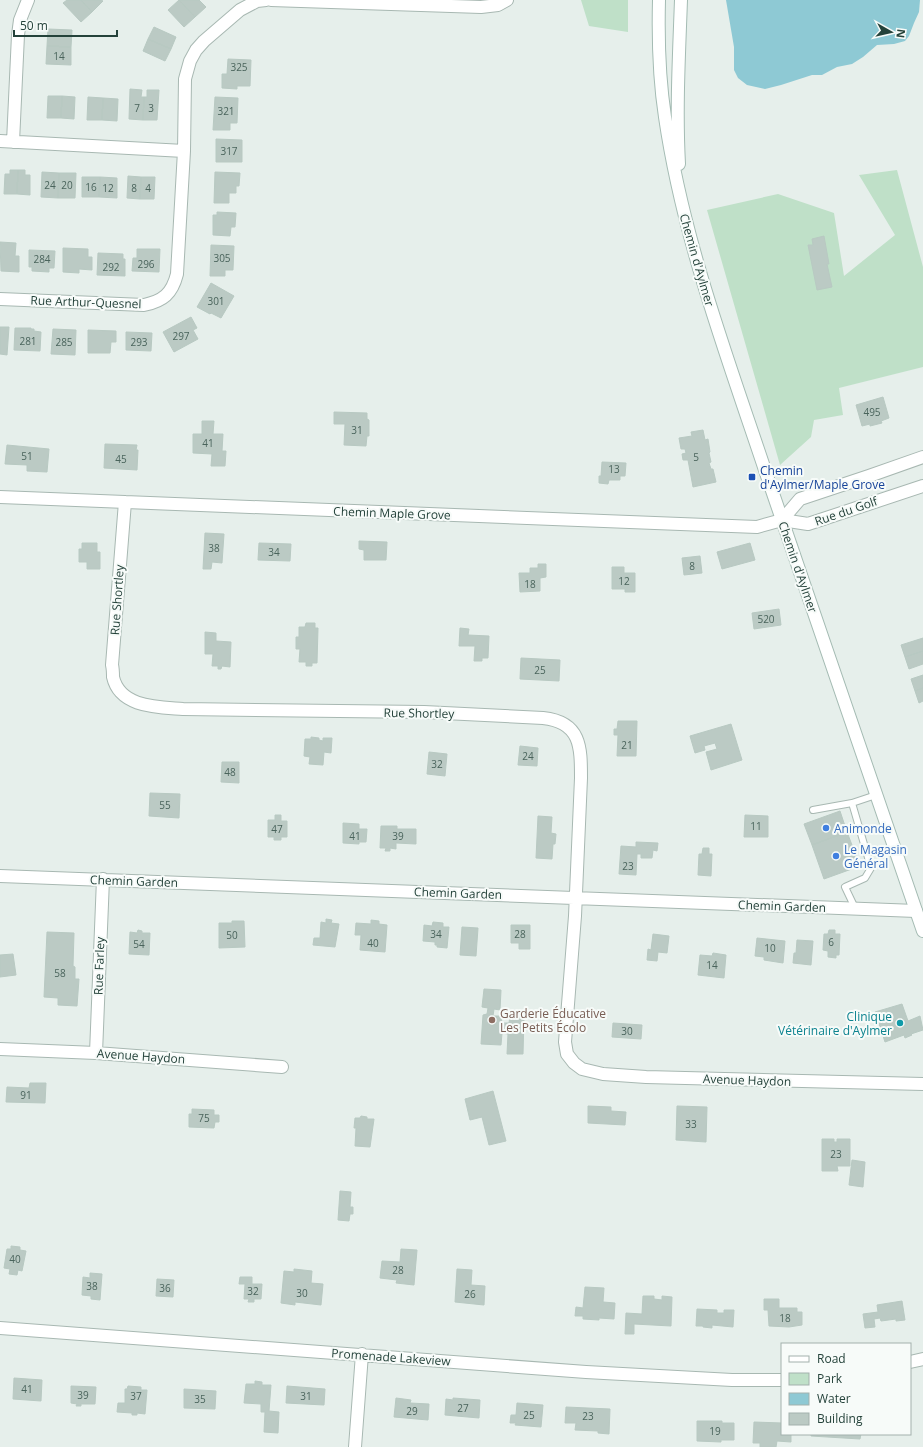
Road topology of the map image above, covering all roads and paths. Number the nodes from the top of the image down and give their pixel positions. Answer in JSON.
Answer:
{"nodes":[{"id":1,"x":28,"y":0,"type":"edge"},
{"id":2,"x":266,"y":0,"type":"edge"},
{"id":3,"x":271,"y":0,"type":"edge"},
{"id":4,"x":507,"y":0,"type":"edge"},
{"id":5,"x":659,"y":0,"type":"edge"},
{"id":6,"x":681,"y":0,"type":"edge"},
{"id":7,"x":0,"y":141,"type":"edge"},
{"id":8,"x":13,"y":142,"type":"junction"},
{"id":9,"x":184,"y":151,"type":"junction"},
{"id":10,"x":681,"y":201,"type":"junction"},
{"id":11,"x":0,"y":299,"type":"edge"},
{"id":12,"x":923,"y":457,"type":"edge"},
{"id":13,"x":923,"y":486,"type":"edge"},
{"id":14,"x":0,"y":498,"type":"edge"},
{"id":15,"x":125,"y":502,"type":"junction"},
{"id":16,"x":782,"y":520,"type":"junction"},
{"id":17,"x":876,"y":795,"type":"junction"},
{"id":18,"x":852,"y":802,"type":"junction"},
{"id":19,"x":813,"y":810,"type":"dead end"},
{"id":20,"x":0,"y":876,"type":"edge"},
{"id":21,"x":103,"y":880,"type":"junction"},
{"id":22,"x":576,"y":898,"type":"junction"},
{"id":23,"x":855,"y":908,"type":"junction"},
{"id":24,"x":916,"y":911,"type":"junction"},
{"id":25,"x":923,"y":931,"type":"edge"},
{"id":26,"x":0,"y":1049,"type":"edge"},
{"id":27,"x":96,"y":1053,"type":"junction"},
{"id":28,"x":574,"y":1063,"type":"joint"},
{"id":29,"x":282,"y":1067,"type":"dead end"},
{"id":30,"x":923,"y":1084,"type":"edge"},
{"id":31,"x":0,"y":1328,"type":"edge"},
{"id":32,"x":362,"y":1354,"type":"junction"},
{"id":33,"x":923,"y":1358,"type":"edge"},
{"id":34,"x":911,"y":1362,"type":"edge"},
{"id":35,"x":781,"y":1380,"type":"edge"},
{"id":36,"x":355,"y":1447,"type":"edge"}],
"edges":[{"from":1,"to":8,"type":"street"},
{"from":2,"to":9,"type":"street","name":"Rue Arthur-Quesnel"},
{"from":3,"to":4,"type":"street"},
{"from":5,"to":10,"type":"street","name":"Chemin d'Aylmer"},
{"from":6,"to":10,"type":"street","name":"Chemin d'Aylmer"},
{"from":7,"to":8,"type":"street"},
{"from":8,"to":9,"type":"street"},
{"from":9,"to":11,"type":"street","name":"Rue Arthur-Quesnel"},
{"from":10,"to":16,"type":"street","name":"Chemin d'Aylmer"},
{"from":12,"to":16,"type":"street"},
{"from":13,"to":16,"type":"street","name":"Rue du Golf"},
{"from":14,"to":15,"type":"street","name":"Chemin Maple Grove"},
{"from":15,"to":16,"type":"street","name":"Chemin Maple Grove"},
{"from":15,"to":22,"type":"street","name":"Rue Shortley"},
{"from":16,"to":17,"type":"street","name":"Chemin d'Aylmer"},
{"from":17,"to":18,"type":"lane"},
{"from":17,"to":24,"type":"street","name":"Chemin d'Aylmer"},
{"from":18,"to":19,"type":"lane"},
{"from":18,"to":23,"type":"lane"},
{"from":20,"to":21,"type":"street","name":"Chemin Garden"},
{"from":21,"to":22,"type":"street","name":"Chemin Garden"},
{"from":21,"to":27,"type":"street","name":"Rue Farley"},
{"from":22,"to":23,"type":"street","name":"Chemin Garden"},
{"from":22,"to":28,"type":"street","name":"Rue Shortley"},
{"from":23,"to":24,"type":"street","name":"Chemin Garden"},
{"from":24,"to":25,"type":"street","name":"Chemin d'Aylmer"},
{"from":26,"to":27,"type":"street","name":"Avenue Haydon"},
{"from":27,"to":29,"type":"street","name":"Avenue Haydon"},
{"from":28,"to":30,"type":"street","name":"Avenue Haydon"},
{"from":31,"to":32,"type":"street","name":"Promenade Lakeview"},
{"from":32,"to":35,"type":"street","name":"Promenade Lakeview"},
{"from":32,"to":36,"type":"street"},
{"from":33,"to":34,"type":"street"}]}
